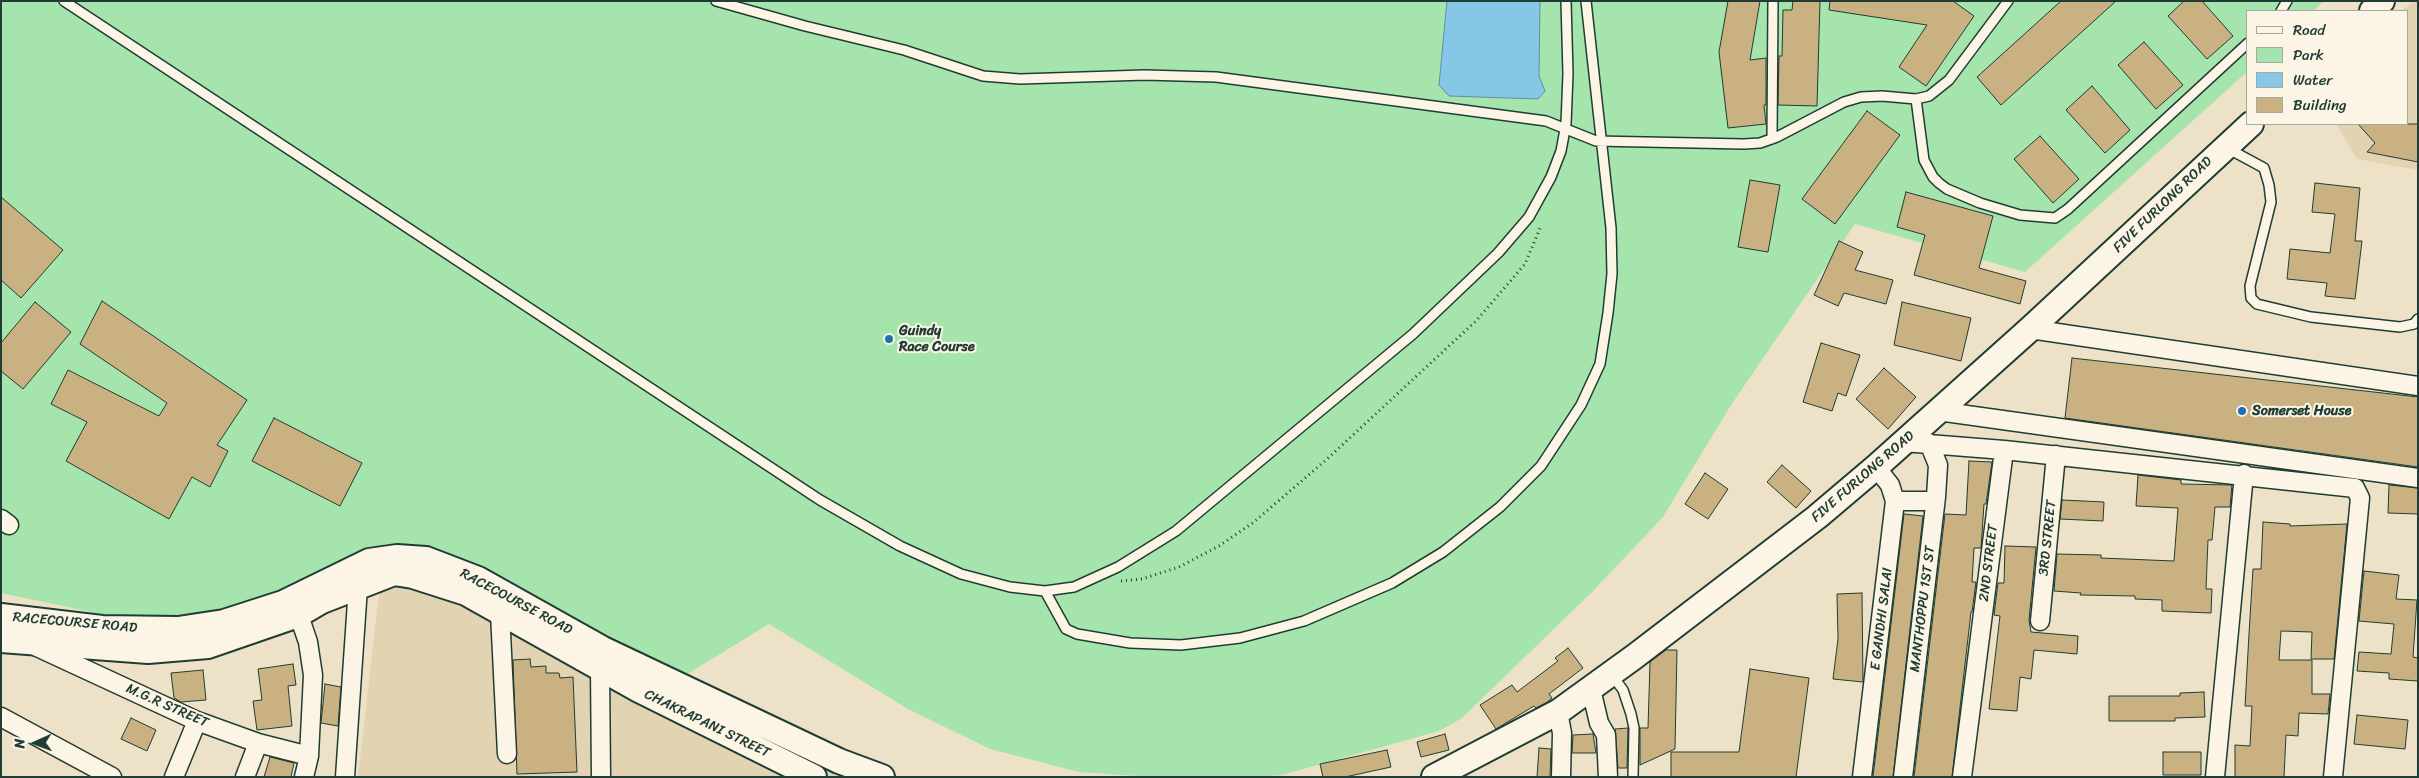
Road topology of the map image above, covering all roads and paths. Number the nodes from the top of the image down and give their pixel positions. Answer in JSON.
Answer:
{"nodes":[{"id":1,"x":64,"y":1,"type":"edge"},
{"id":2,"x":716,"y":1,"type":"edge"},
{"id":3,"x":1566,"y":1,"type":"edge"},
{"id":4,"x":1586,"y":1,"type":"edge"},
{"id":5,"x":1774,"y":1,"type":"edge"},
{"id":6,"x":2008,"y":1,"type":"edge"},
{"id":7,"x":2382,"y":1,"type":"edge"},
{"id":8,"x":2373,"y":10,"type":"edge"},
{"id":9,"x":2246,"y":45,"type":"edge"},
{"id":10,"x":1916,"y":99,"type":"junction"},
{"id":11,"x":2250,"y":125,"type":"edge"},
{"id":12,"x":1566,"y":128,"type":"junction"},
{"id":13,"x":1772,"y":139,"type":"junction"},
{"id":14,"x":1602,"y":141,"type":"junction"},
{"id":15,"x":2224,"y":146,"type":"junction"},
{"id":16,"x":1541,"y":224,"type":"dead end"},
{"id":17,"x":2418,"y":319,"type":"edge"},
{"id":18,"x":2030,"y":329,"type":"junction"},
{"id":19,"x":2418,"y":386,"type":"edge"},
{"id":20,"x":1938,"y":411,"type":"junction"},
{"id":21,"x":1903,"y":442,"type":"junction"},
{"id":22,"x":1929,"y":443,"type":"junction"},
{"id":23,"x":2004,"y":450,"type":"junction"},
{"id":24,"x":2056,"y":455,"type":"junction"},
{"id":25,"x":1876,"y":467,"type":"junction"},
{"id":26,"x":2244,"y":474,"type":"junction"},
{"id":27,"x":2418,"y":478,"type":"edge"},
{"id":28,"x":1895,"y":501,"type":"junction"},
{"id":29,"x":1935,"y":501,"type":"junction"},
{"id":30,"x":1094,"y":578,"type":"junction"},
{"id":31,"x":358,"y":587,"type":"junction"},
{"id":32,"x":1045,"y":591,"type":"junction"},
{"id":33,"x":296,"y":607,"type":"junction"},
{"id":34,"x":500,"y":613,"type":"junction"},
{"id":35,"x":1,"y":616,"type":"edge"},
{"id":36,"x":2040,"y":621,"type":"dead end"},
{"id":37,"x":1,"y":640,"type":"edge"},
{"id":38,"x":30,"y":644,"type":"junction"},
{"id":39,"x":602,"y":659,"type":"junction"},
{"id":40,"x":1611,"y":674,"type":"junction"},
{"id":41,"x":1590,"y":689,"type":"junction"},
{"id":42,"x":1558,"y":712,"type":"junction"},
{"id":43,"x":1,"y":717,"type":"edge"},
{"id":44,"x":197,"y":721,"type":"junction"},
{"id":45,"x":258,"y":743,"type":"junction"},
{"id":46,"x":507,"y":754,"type":"dead end"},
{"id":47,"x":309,"y":756,"type":"junction"},
{"id":48,"x":112,"y":777,"type":"edge"},
{"id":49,"x":174,"y":777,"type":"edge"},
{"id":50,"x":245,"y":777,"type":"edge"},
{"id":51,"x":304,"y":777,"type":"edge"},
{"id":52,"x":345,"y":777,"type":"edge"},
{"id":53,"x":601,"y":777,"type":"edge"},
{"id":54,"x":814,"y":777,"type":"edge"},
{"id":55,"x":882,"y":777,"type":"edge"},
{"id":56,"x":1434,"y":777,"type":"edge"},
{"id":57,"x":1561,"y":777,"type":"edge"},
{"id":58,"x":1608,"y":777,"type":"edge"},
{"id":59,"x":1633,"y":777,"type":"edge"},
{"id":60,"x":1862,"y":777,"type":"edge"},
{"id":61,"x":1903,"y":777,"type":"edge"},
{"id":62,"x":1962,"y":777,"type":"edge"},
{"id":63,"x":2215,"y":777,"type":"edge"},
{"id":64,"x":2332,"y":777,"type":"edge"}],
"edges":[{"from":1,"to":32,"type":"lane"},
{"from":2,"to":12,"type":"lane"},
{"from":3,"to":12,"type":"lane"},
{"from":4,"to":14,"type":"lane"},
{"from":5,"to":13,"type":"lane"},
{"from":6,"to":10,"type":"lane"},
{"from":7,"to":8,"type":"main road"},
{"from":9,"to":10,"type":"lane"},
{"from":10,"to":13,"type":"lane"},
{"from":11,"to":15,"type":"main road","name":"FIVE FURLONG ROAD"},
{"from":12,"to":14,"type":"lane"},
{"from":12,"to":30,"type":"lane"},
{"from":13,"to":14,"type":"lane"},
{"from":14,"to":32,"type":"lane"},
{"from":15,"to":17,"type":"lane"},
{"from":15,"to":18,"type":"main road","name":"FIVE FURLONG ROAD"},
{"from":16,"to":30,"type":"path"},
{"from":18,"to":19,"type":"street"},
{"from":18,"to":20,"type":"main road","name":"FIVE FURLONG ROAD"},
{"from":20,"to":21,"type":"main road","name":"FIVE FURLONG ROAD"},
{"from":20,"to":27,"type":"street"},
{"from":21,"to":22,"type":"street"},
{"from":21,"to":25,"type":"main road","name":"FIVE FURLONG ROAD"},
{"from":22,"to":23,"type":"street"},
{"from":22,"to":29,"type":"street","name":"MANTHOPPU 1ST ST"},
{"from":23,"to":24,"type":"street"},
{"from":23,"to":62,"type":"street","name":"2ND STREET"},
{"from":24,"to":26,"type":"street"},
{"from":24,"to":36,"type":"street","name":"3RD STREET"},
{"from":25,"to":28,"type":"street"},
{"from":25,"to":40,"type":"main road","name":"FIVE FURLONG ROAD"},
{"from":26,"to":63,"type":"street"},
{"from":26,"to":64,"type":"street"},
{"from":28,"to":29,"type":"street"},
{"from":28,"to":60,"type":"street","name":"E GANDHI SALAI"},
{"from":29,"to":61,"type":"street","name":"MANTHOPPU 1ST ST"},
{"from":30,"to":32,"type":"lane"},
{"from":31,"to":33,"type":"main road","name":"RACECOURSE ROAD"},
{"from":31,"to":34,"type":"main road","name":"RACECOURSE ROAD"},
{"from":31,"to":52,"type":"street"},
{"from":33,"to":35,"type":"main road","name":"RACECOURSE ROAD"},
{"from":33,"to":38,"type":"main road","name":"RACECOURSE ROAD"},
{"from":33,"to":39,"type":"main road","name":"RACECOURSE ROAD"},
{"from":33,"to":47,"type":"street"},
{"from":34,"to":39,"type":"main road","name":"RACECOURSE ROAD"},
{"from":34,"to":46,"type":"street"},
{"from":37,"to":38,"type":"main road","name":"RACECOURSE ROAD"},
{"from":38,"to":44,"type":"street","name":"M.G.R STREET"},
{"from":39,"to":53,"type":"street"},
{"from":39,"to":54,"type":"main road","name":"CHAKRAPANI STREET"},
{"from":39,"to":55,"type":"main road","name":"RACECOURSE ROAD"},
{"from":40,"to":41,"type":"main road","name":"FIVE FURLONG ROAD"},
{"from":40,"to":59,"type":"lane"},
{"from":41,"to":42,"type":"main road","name":"FIVE FURLONG ROAD"},
{"from":41,"to":58,"type":"street"},
{"from":42,"to":56,"type":"main road","name":"FIVE FURLONG ROAD"},
{"from":42,"to":57,"type":"street"},
{"from":43,"to":48,"type":"street"},
{"from":44,"to":45,"type":"street","name":"M.G.R STREET"},
{"from":44,"to":49,"type":"street"},
{"from":45,"to":47,"type":"street","name":"M.G.R STREET"},
{"from":45,"to":50,"type":"street"},
{"from":47,"to":51,"type":"street"}]}
